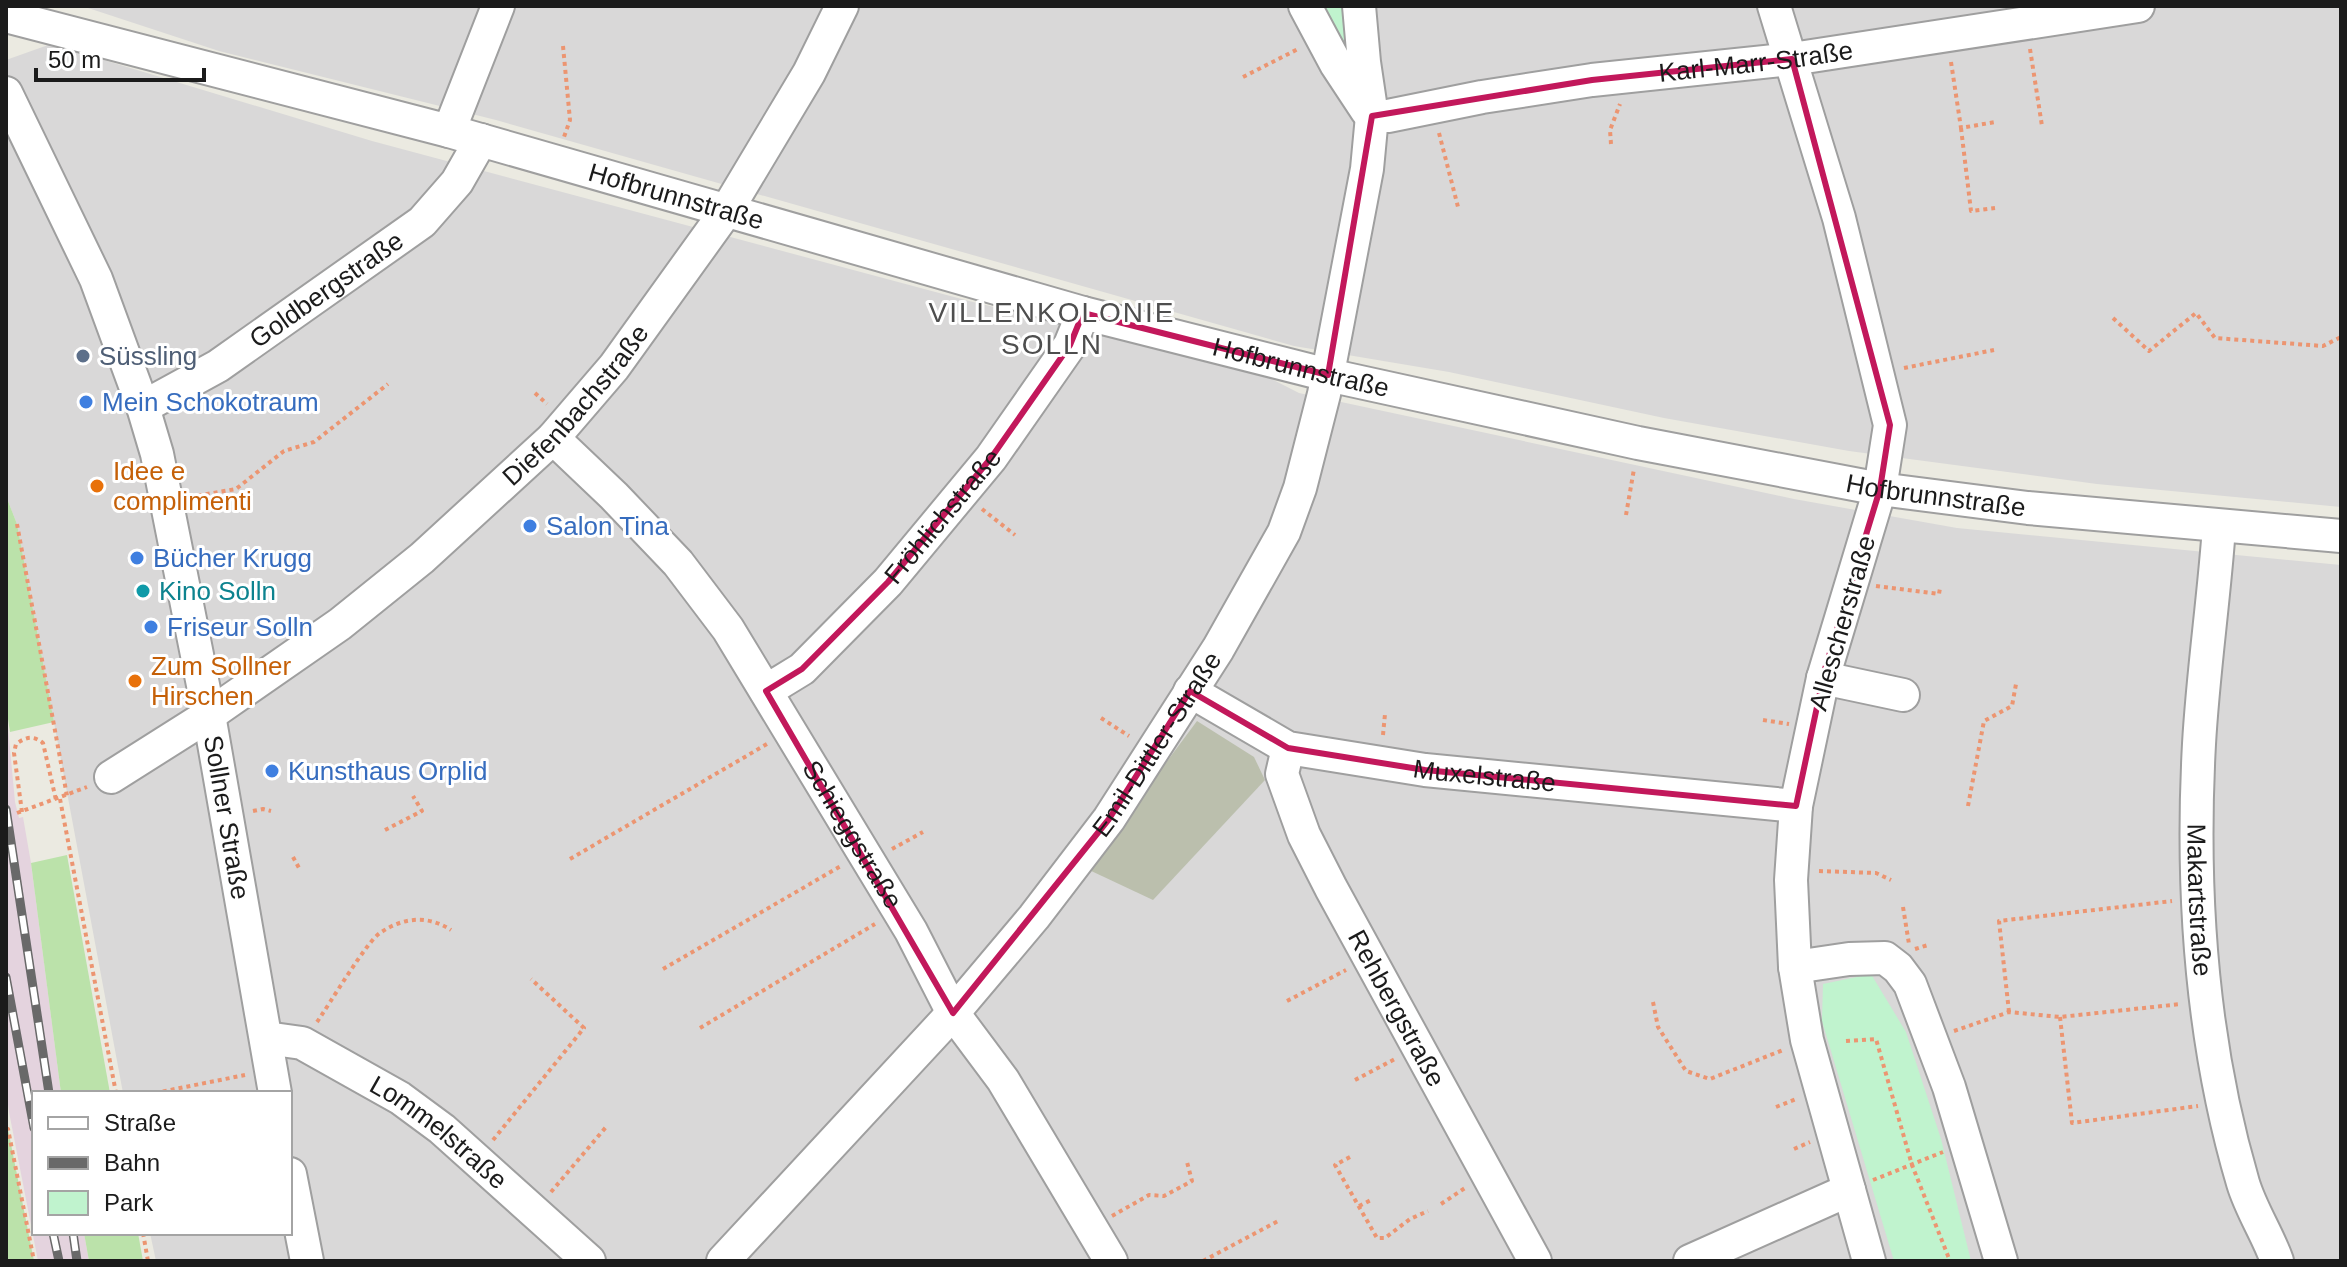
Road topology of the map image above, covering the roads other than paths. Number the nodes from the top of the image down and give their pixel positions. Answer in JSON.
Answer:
{"nodes":[{"id":1,"x":498,"y":6,"type":"edge"},
{"id":2,"x":842,"y":6,"type":"edge"},
{"id":3,"x":1305,"y":6,"type":"edge"},
{"id":4,"x":1359,"y":6,"type":"edge"},
{"id":5,"x":1774,"y":6,"type":"edge"},
{"id":6,"x":2138,"y":6,"type":"edge"},
{"id":7,"x":2088,"y":10,"type":"edge"},
{"id":8,"x":6,"y":16,"type":"edge"},
{"id":9,"x":1792,"y":59,"type":"junction"},
{"id":10,"x":6,"y":93,"type":"edge"},
{"id":11,"x":1372,"y":116,"type":"junction"},
{"id":12,"x":449,"y":131,"type":"junction"},
{"id":13,"x":481,"y":140,"type":"junction"},
{"id":14,"x":727,"y":210,"type":"junction"},
{"id":15,"x":1083,"y":313,"type":"junction"},
{"id":16,"x":1328,"y":375,"type":"junction"},
{"id":17,"x":143,"y":407,"type":"junction"},
{"id":18,"x":553,"y":438,"type":"junction"},
{"id":19,"x":1880,"y":489,"type":"junction"},
{"id":20,"x":2219,"y":527,"type":"junction"},
{"id":21,"x":2341,"y":536,"type":"edge"},
{"id":22,"x":1823,"y":678,"type":"junction"},
{"id":23,"x":766,"y":691,"type":"junction"},
{"id":24,"x":1190,"y":691,"type":"junction"},
{"id":25,"x":1903,"y":695,"type":"dead end"},
{"id":26,"x":209,"y":715,"type":"junction"},
{"id":27,"x":1288,"y":748,"type":"junction"},
{"id":28,"x":111,"y":777,"type":"dead end"},
{"id":29,"x":1796,"y":806,"type":"junction"},
{"id":30,"x":1795,"y":967,"type":"junction"},
{"id":31,"x":953,"y":1013,"type":"junction"},
{"id":32,"x":266,"y":1038,"type":"junction"},
{"id":33,"x":273,"y":1081,"type":"edge"},
{"id":34,"x":292,"y":1184,"type":"edge"},
{"id":35,"x":1849,"y":1190,"type":"junction"},
{"id":36,"x":307,"y":1261,"type":"edge"},
{"id":37,"x":589,"y":1261,"type":"edge"},
{"id":38,"x":723,"y":1261,"type":"edge"},
{"id":39,"x":1111,"y":1261,"type":"edge"},
{"id":40,"x":1535,"y":1261,"type":"edge"},
{"id":41,"x":1690,"y":1261,"type":"edge"},
{"id":42,"x":1869,"y":1261,"type":"edge"},
{"id":43,"x":2001,"y":1261,"type":"edge"},
{"id":44,"x":2277,"y":1261,"type":"edge"}],
"edges":[{"from":1,"to":12,"type":"street"},
{"from":2,"to":14,"type":"street","name":"Diefenbachstraße"},
{"from":3,"to":11,"type":"street"},
{"from":4,"to":11,"type":"street","name":"Emil-Dittler-Straße"},
{"from":5,"to":9,"type":"street","name":"Allescherstraße"},
{"from":6,"to":7,"type":"street","name":"Karl-Marr-Straße"},
{"from":7,"to":9,"type":"street","name":"Karl-Marr-Straße"},
{"from":8,"to":12,"type":"street","name":"Hofbrunnstraße"},
{"from":9,"to":11,"type":"street","name":"Karl-Marr-Straße"},
{"from":9,"to":19,"type":"street","name":"Allescherstraße"},
{"from":10,"to":17,"type":"street","name":"Sollner Straße"},
{"from":11,"to":16,"type":"street","name":"Emil-Dittler-Straße"},
{"from":12,"to":13,"type":"street","name":"Hofbrunnstraße"},
{"from":13,"to":14,"type":"street","name":"Hofbrunnstraße"},
{"from":13,"to":17,"type":"street","name":"Goldbergstraße"},
{"from":14,"to":15,"type":"street","name":"Hofbrunnstraße"},
{"from":14,"to":18,"type":"street","name":"Diefenbachstraße"},
{"from":15,"to":16,"type":"street","name":"Hofbrunnstraße"},
{"from":15,"to":23,"type":"street","name":"Fröhlichstraße"},
{"from":16,"to":19,"type":"street","name":"Hofbrunnstraße"},
{"from":16,"to":24,"type":"street","name":"Emil-Dittler-Straße"},
{"from":17,"to":26,"type":"street","name":"Sollner Straße"},
{"from":18,"to":23,"type":"street","name":"Schieggstraße"},
{"from":18,"to":26,"type":"street","name":"Diefenbachstraße"},
{"from":19,"to":20,"type":"street","name":"Hofbrunnstraße"},
{"from":19,"to":22,"type":"street","name":"Allescherstraße"},
{"from":20,"to":21,"type":"street","name":"Hofbrunnstraße"},
{"from":20,"to":44,"type":"street","name":"Makartstraße"},
{"from":22,"to":25,"type":"street"},
{"from":22,"to":29,"type":"street","name":"Allescherstraße"},
{"from":23,"to":31,"type":"street","name":"Schieggstraße"},
{"from":24,"to":27,"type":"street","name":"Muxelstraße"},
{"from":24,"to":31,"type":"street","name":"Emil-Dittler-Straße"},
{"from":26,"to":28,"type":"street","name":"Diefenbachstraße"},
{"from":26,"to":32,"type":"street","name":"Sollner Straße"},
{"from":27,"to":29,"type":"street","name":"Muxelstraße"},
{"from":27,"to":40,"type":"street","name":"Rehbergstraße"},
{"from":29,"to":30,"type":"street","name":"Allescherstraße"},
{"from":30,"to":35,"type":"street","name":"Allescherstraße"},
{"from":30,"to":43,"type":"street"},
{"from":31,"to":38,"type":"street","name":"Emil-Dittler-Straße"},
{"from":31,"to":39,"type":"street","name":"Schieggstraße"},
{"from":32,"to":33,"type":"street","name":"Sollner Straße"},
{"from":32,"to":37,"type":"street","name":"Lommelstraße"},
{"from":34,"to":36,"type":"street"},
{"from":35,"to":41,"type":"street"},
{"from":35,"to":42,"type":"street","name":"Allescherstraße"}]}
